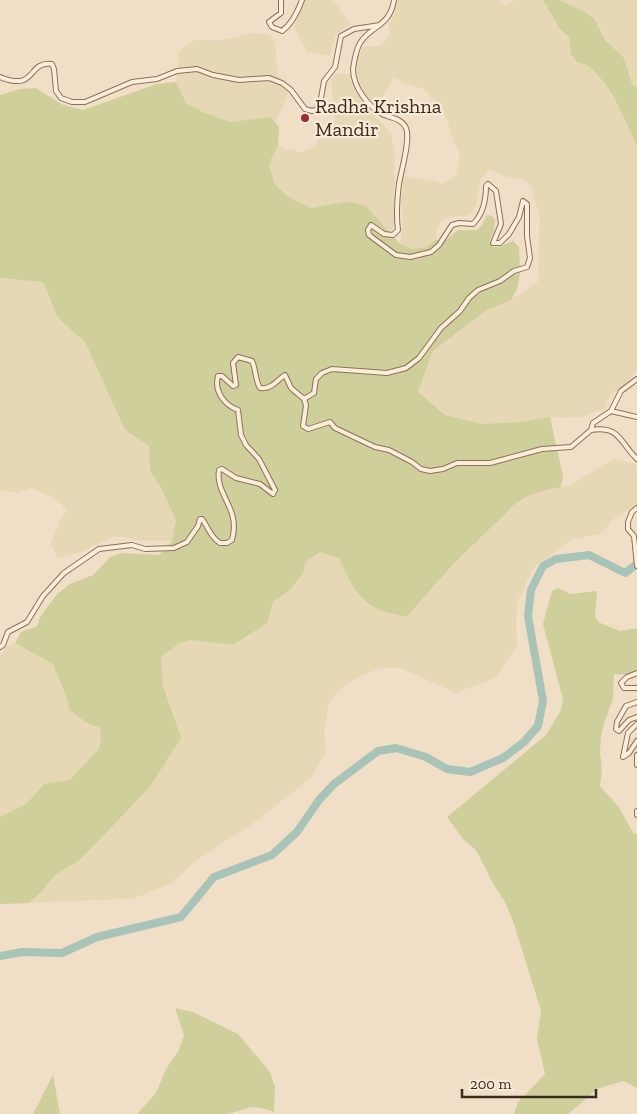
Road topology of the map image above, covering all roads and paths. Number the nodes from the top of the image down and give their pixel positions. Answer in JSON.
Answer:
{"nodes":[{"id":1,"x":281,"y":0,"type":"edge"},
{"id":2,"x":302,"y":0,"type":"edge"},
{"id":3,"x":394,"y":0,"type":"edge"},
{"id":4,"x":382,"y":25,"type":"junction"},
{"id":5,"x":0,"y":77,"type":"edge"},
{"id":6,"x":637,"y":379,"type":"edge"},
{"id":7,"x":304,"y":399,"type":"junction"},
{"id":8,"x":611,"y":411,"type":"junction"},
{"id":9,"x":637,"y":417,"type":"edge"},
{"id":10,"x":591,"y":430,"type":"junction"},
{"id":11,"x":637,"y":459,"type":"edge"},
{"id":12,"x":637,"y":508,"type":"edge"},
{"id":13,"x":637,"y":566,"type":"edge"},
{"id":14,"x":0,"y":647,"type":"edge"},
{"id":15,"x":637,"y":673,"type":"edge"},
{"id":16,"x":637,"y":688,"type":"edge"},
{"id":17,"x":637,"y":702,"type":"edge"},
{"id":18,"x":637,"y":717,"type":"edge"},
{"id":19,"x":637,"y":724,"type":"edge"},
{"id":20,"x":637,"y":741,"type":"edge"},
{"id":21,"x":637,"y":754,"type":"edge"},
{"id":22,"x":637,"y":765,"type":"edge"}],
"edges":[{"from":1,"to":2,"type":"street"},
{"from":3,"to":4,"type":"street"},
{"from":4,"to":5,"type":"street"},
{"from":4,"to":7,"type":"street"},
{"from":6,"to":8,"type":"street"},
{"from":7,"to":10,"type":"street"},
{"from":7,"to":14,"type":"street"},
{"from":8,"to":9,"type":"street"},
{"from":8,"to":10,"type":"street"},
{"from":10,"to":11,"type":"street"},
{"from":12,"to":13,"type":"street"},
{"from":15,"to":16,"type":"street"},
{"from":17,"to":18,"type":"street"},
{"from":19,"to":20,"type":"street"},
{"from":21,"to":22,"type":"street"}]}
